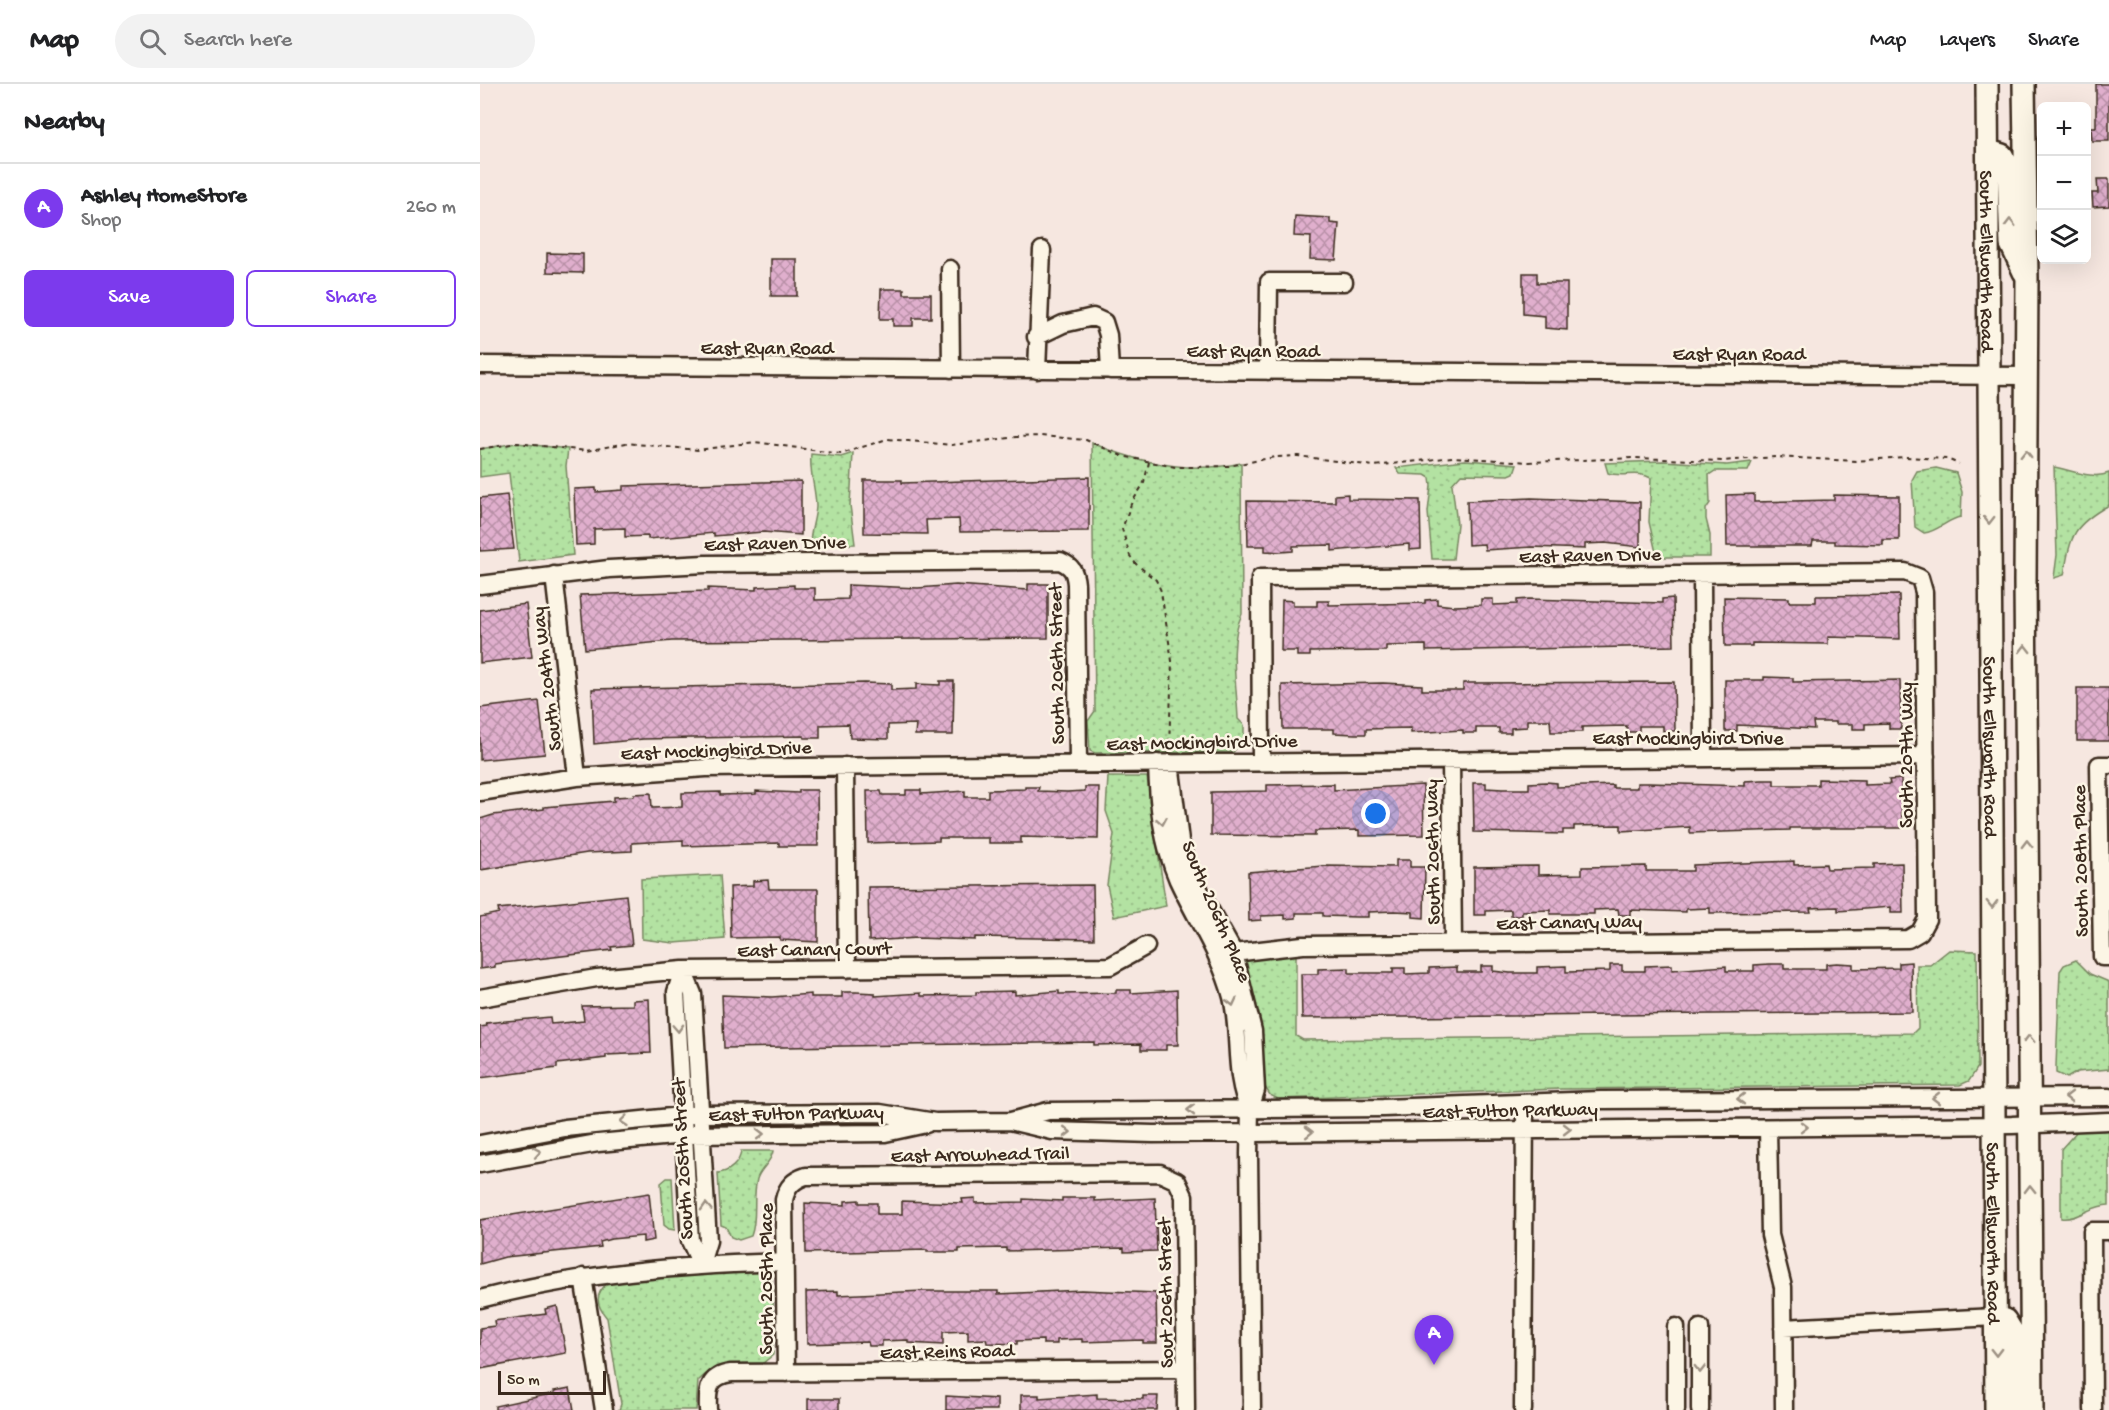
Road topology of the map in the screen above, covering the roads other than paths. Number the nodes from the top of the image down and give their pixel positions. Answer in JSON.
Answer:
{"nodes":[{"id":1,"x":1987,"y":84,"type":"edge"},
{"id":2,"x":2024,"y":84,"type":"edge"},
{"id":3,"x":1989,"y":151,"type":"junction"},
{"id":4,"x":1042,"y":250,"type":"dead end"},
{"id":5,"x":950,"y":269,"type":"dead end"},
{"id":6,"x":2026,"y":278,"type":"junction"},
{"id":7,"x":1344,"y":282,"type":"dead end"},
{"id":8,"x":1036,"y":338,"type":"junction"},
{"id":9,"x":480,"y":365,"type":"edge"},
{"id":10,"x":951,"y":369,"type":"junction"},
{"id":11,"x":1036,"y":370,"type":"junction"},
{"id":12,"x":1110,"y":370,"type":"junction"},
{"id":13,"x":1268,"y":371,"type":"junction"},
{"id":14,"x":1990,"y":376,"type":"junction"},
{"id":15,"x":2026,"y":376,"type":"junction"},
{"id":16,"x":1069,"y":566,"type":"joint"},
{"id":17,"x":1702,"y":574,"type":"junction"},
{"id":18,"x":554,"y":575,"type":"junction"},
{"id":19,"x":1920,"y":578,"type":"joint"},
{"id":20,"x":480,"y":585,"type":"edge"},
{"id":21,"x":1926,"y":756,"type":"junction"},
{"id":22,"x":1703,"y":757,"type":"junction"},
{"id":23,"x":1451,"y":760,"type":"junction"},
{"id":24,"x":1262,"y":762,"type":"junction"},
{"id":25,"x":1163,"y":763,"type":"junction"},
{"id":26,"x":1078,"y":764,"type":"junction"},
{"id":27,"x":2104,"y":765,"type":"edge"},
{"id":28,"x":846,"y":766,"type":"junction"},
{"id":29,"x":577,"y":777,"type":"junction"},
{"id":30,"x":480,"y":792,"type":"edge"},
{"id":31,"x":1920,"y":932,"type":"joint"},
{"id":32,"x":1453,"y":943,"type":"junction"},
{"id":33,"x":1146,"y":946,"type":"dead end"},
{"id":34,"x":1226,"y":956,"type":"junction"},
{"id":35,"x":2105,"y":957,"type":"edge"},
{"id":36,"x":848,"y":969,"type":"junction"},
{"id":37,"x":683,"y":970,"type":"junction"},
{"id":38,"x":480,"y":998,"type":"edge"},
{"id":39,"x":2012,"y":1097,"type":"junction"},
{"id":40,"x":2109,"y":1097,"type":"edge"},
{"id":41,"x":1525,"y":1103,"type":"junction"},
{"id":42,"x":1250,"y":1110,"type":"junction"},
{"id":43,"x":700,"y":1114,"type":"junction"},
{"id":44,"x":682,"y":1115,"type":"junction"},
{"id":45,"x":1010,"y":1121,"type":"junction"},
{"id":46,"x":2109,"y":1121,"type":"edge"},
{"id":47,"x":935,"y":1122,"type":"junction"},
{"id":48,"x":2012,"y":1125,"type":"junction"},
{"id":49,"x":1768,"y":1128,"type":"junction"},
{"id":50,"x":1525,"y":1129,"type":"junction"},
{"id":51,"x":1250,"y":1132,"type":"junction"},
{"id":52,"x":684,"y":1135,"type":"junction"},
{"id":53,"x":701,"y":1135,"type":"junction"},
{"id":54,"x":480,"y":1144,"type":"edge"},
{"id":55,"x":480,"y":1164,"type":"edge"},
{"id":56,"x":1174,"y":1178,"type":"joint"},
{"id":57,"x":789,"y":1186,"type":"joint"},
{"id":58,"x":2101,"y":1231,"type":"edge"},
{"id":59,"x":785,"y":1263,"type":"junction"},
{"id":60,"x":701,"y":1264,"type":"junction"},
{"id":61,"x":583,"y":1277,"type":"junction"},
{"id":62,"x":480,"y":1299,"type":"edge"},
{"id":63,"x":1995,"y":1317,"type":"junction"},
{"id":64,"x":1676,"y":1327,"type":"dead end"},
{"id":65,"x":1700,"y":1328,"type":"dead end"},
{"id":66,"x":1783,"y":1328,"type":"junction"},
{"id":67,"x":1185,"y":1369,"type":"junction"},
{"id":68,"x":786,"y":1373,"type":"junction"},
{"id":69,"x":604,"y":1410,"type":"edge"},
{"id":70,"x":708,"y":1410,"type":"edge"},
{"id":71,"x":1186,"y":1410,"type":"edge"},
{"id":72,"x":1252,"y":1410,"type":"edge"},
{"id":73,"x":1523,"y":1410,"type":"edge"},
{"id":74,"x":1676,"y":1410,"type":"edge"},
{"id":75,"x":1700,"y":1410,"type":"edge"},
{"id":76,"x":1784,"y":1410,"type":"edge"},
{"id":77,"x":1996,"y":1410,"type":"edge"},
{"id":78,"x":2015,"y":1410,"type":"edge"},
{"id":79,"x":2032,"y":1410,"type":"edge"},
{"id":80,"x":2093,"y":1410,"type":"edge"}],
"edges":[{"from":1,"to":3,"type":"main road","name":"South Ellsworth Road"},
{"from":2,"to":6,"type":"main road","name":"South Ellsworth Road"},
{"from":6,"to":3,"type":"main road","one_way":true},
{"from":3,"to":14,"type":"main road","name":"South Ellsworth Road"},
{"from":4,"to":8,"type":"street"},
{"from":5,"to":10,"type":"street"},
{"from":6,"to":15,"type":"main road","name":"South Ellsworth Road"},
{"from":7,"to":13,"type":"street"},
{"from":8,"to":11,"type":"street"},
{"from":8,"to":12,"type":"street"},
{"from":9,"to":10,"type":"street","name":"East Ryan Road"},
{"from":10,"to":11,"type":"street","name":"East Ryan Road"},
{"from":11,"to":12,"type":"street","name":"East Ryan Road"},
{"from":12,"to":13,"type":"street","name":"East Ryan Road"},
{"from":13,"to":14,"type":"street","name":"East Ryan Road"},
{"from":14,"to":15,"type":"street","name":"East Ryan Road"},
{"from":14,"to":39,"type":"main road","name":"South Ellsworth Road","one_way":true},
{"from":39,"to":15,"type":"main road","name":"South Ellsworth Road","one_way":true},
{"from":16,"to":18,"type":"street","name":"East Raven Drive"},
{"from":16,"to":26,"type":"street","name":"South 206th Street"},
{"from":17,"to":19,"type":"street","name":"East Raven Drive"},
{"from":17,"to":22,"type":"street"},
{"from":17,"to":24,"type":"street","name":"East Raven Drive"},
{"from":18,"to":20,"type":"street","name":"East Raven Drive"},
{"from":18,"to":29,"type":"street","name":"South 204th Way"},
{"from":19,"to":21,"type":"street","name":"South 207th Way"},
{"from":21,"to":22,"type":"street","name":"East Mockingbird Drive"},
{"from":21,"to":31,"type":"street","name":"South 207th Way"},
{"from":22,"to":23,"type":"street","name":"East Mockingbird Drive"},
{"from":23,"to":24,"type":"street","name":"East Mockingbird Drive"},
{"from":23,"to":32,"type":"street","name":"South 206th Way"},
{"from":24,"to":25,"type":"street","name":"East Mockingbird Drive"},
{"from":25,"to":26,"type":"street","name":"East Mockingbird Drive"},
{"from":25,"to":34,"type":"street","name":"South 206th Place"},
{"from":26,"to":28,"type":"street","name":"East Mockingbird Drive"},
{"from":27,"to":35,"type":"street","name":"South 208th Place"},
{"from":28,"to":29,"type":"street","name":"East Mockingbird Drive"},
{"from":28,"to":36,"type":"street"},
{"from":29,"to":30,"type":"street","name":"East Mockingbird Drive"},
{"from":31,"to":32,"type":"street","name":"East Canary Way"},
{"from":32,"to":34,"type":"street","name":"East Canary Way"},
{"from":33,"to":36,"type":"street","name":"East Canary Court"},
{"from":34,"to":42,"type":"street","name":"South 206th Place"},
{"from":36,"to":37,"type":"street","name":"East Canary Court"},
{"from":37,"to":38,"type":"street","name":"East Canary Court"},
{"from":37,"to":43,"type":"street","name":"South 205th Street"},
{"from":37,"to":44,"type":"street","name":"South 205th Street","one_way":true},
{"from":40,"to":39,"type":"street","name":"East Fulton Parkway","one_way":true},
{"from":39,"to":41,"type":"street","name":"East Fulton Parkway","one_way":true},
{"from":39,"to":48,"type":"main road","name":"South Ellsworth Road"},
{"from":39,"to":48,"type":"main road","name":"South Ellsworth Road"},
{"from":41,"to":42,"type":"street","name":"East Fulton Parkway"},
{"from":41,"to":50,"type":"street"},
{"from":42,"to":45,"type":"street","name":"East Fulton Parkway","one_way":true},
{"from":42,"to":51,"type":"street","name":"South 206th Place"},
{"from":43,"to":44,"type":"street","name":"East Fulton Parkway"},
{"from":43,"to":47,"type":"street","name":"East Fulton Parkway"},
{"from":43,"to":53,"type":"street","name":"South 205th Street"},
{"from":44,"to":52,"type":"street","name":"South 205th Street"},
{"from":44,"to":54,"type":"street","name":"East Fulton Parkway","one_way":true},
{"from":45,"to":47,"type":"street","name":"East Fulton Parkway"},
{"from":45,"to":51,"type":"street","name":"East Fulton Parkway","one_way":true},
{"from":46,"to":48,"type":"street","name":"East Fulton Parkway"},
{"from":53,"to":47,"type":"street","name":"East Fulton Parkway","one_way":true},
{"from":49,"to":48,"type":"street","name":"East Fulton Parkway","one_way":true},
{"from":48,"to":63,"type":"main road","name":"South Ellsworth Road"},
{"from":79,"to":48,"type":"main road","name":"South Ellsworth Road","one_way":true},
{"from":50,"to":49,"type":"street","name":"East Fulton Parkway","one_way":true},
{"from":49,"to":66,"type":"street"},
{"from":51,"to":50,"type":"street","name":"East Fulton Parkway","one_way":true},
{"from":50,"to":73,"type":"street"},
{"from":51,"to":72,"type":"street","name":"South 206th Place"},
{"from":52,"to":53,"type":"street","name":"East Fulton Parkway"},
{"from":55,"to":52,"type":"street","name":"East Fulton Parkway","one_way":true},
{"from":52,"to":60,"type":"street","name":"South 205th Street"},
{"from":60,"to":53,"type":"street","name":"South 205th Street","one_way":true},
{"from":56,"to":57,"type":"street","name":"East Arrowhead Trail"},
{"from":56,"to":67,"type":"street","name":"Sout 206th Street"},
{"from":57,"to":59,"type":"street","name":"South 205th Place"},
{"from":58,"to":80,"type":"street"},
{"from":59,"to":60,"type":"street"},
{"from":59,"to":68,"type":"street","name":"South 205th Place"},
{"from":60,"to":61,"type":"street"},
{"from":61,"to":62,"type":"street"},
{"from":61,"to":69,"type":"street"},
{"from":63,"to":66,"type":"street"},
{"from":63,"to":77,"type":"main road","name":"South Ellsworth Road","one_way":true},
{"from":63,"to":78,"type":"main road"},
{"from":64,"to":74,"type":"street"},
{"from":65,"to":75,"type":"street","one_way":true},
{"from":66,"to":76,"type":"street"},
{"from":67,"to":68,"type":"street","name":"East Reins Road"},
{"from":67,"to":71,"type":"street","name":"Sout 206th Street"},
{"from":68,"to":70,"type":"street","name":"East Reins Road"}]}
